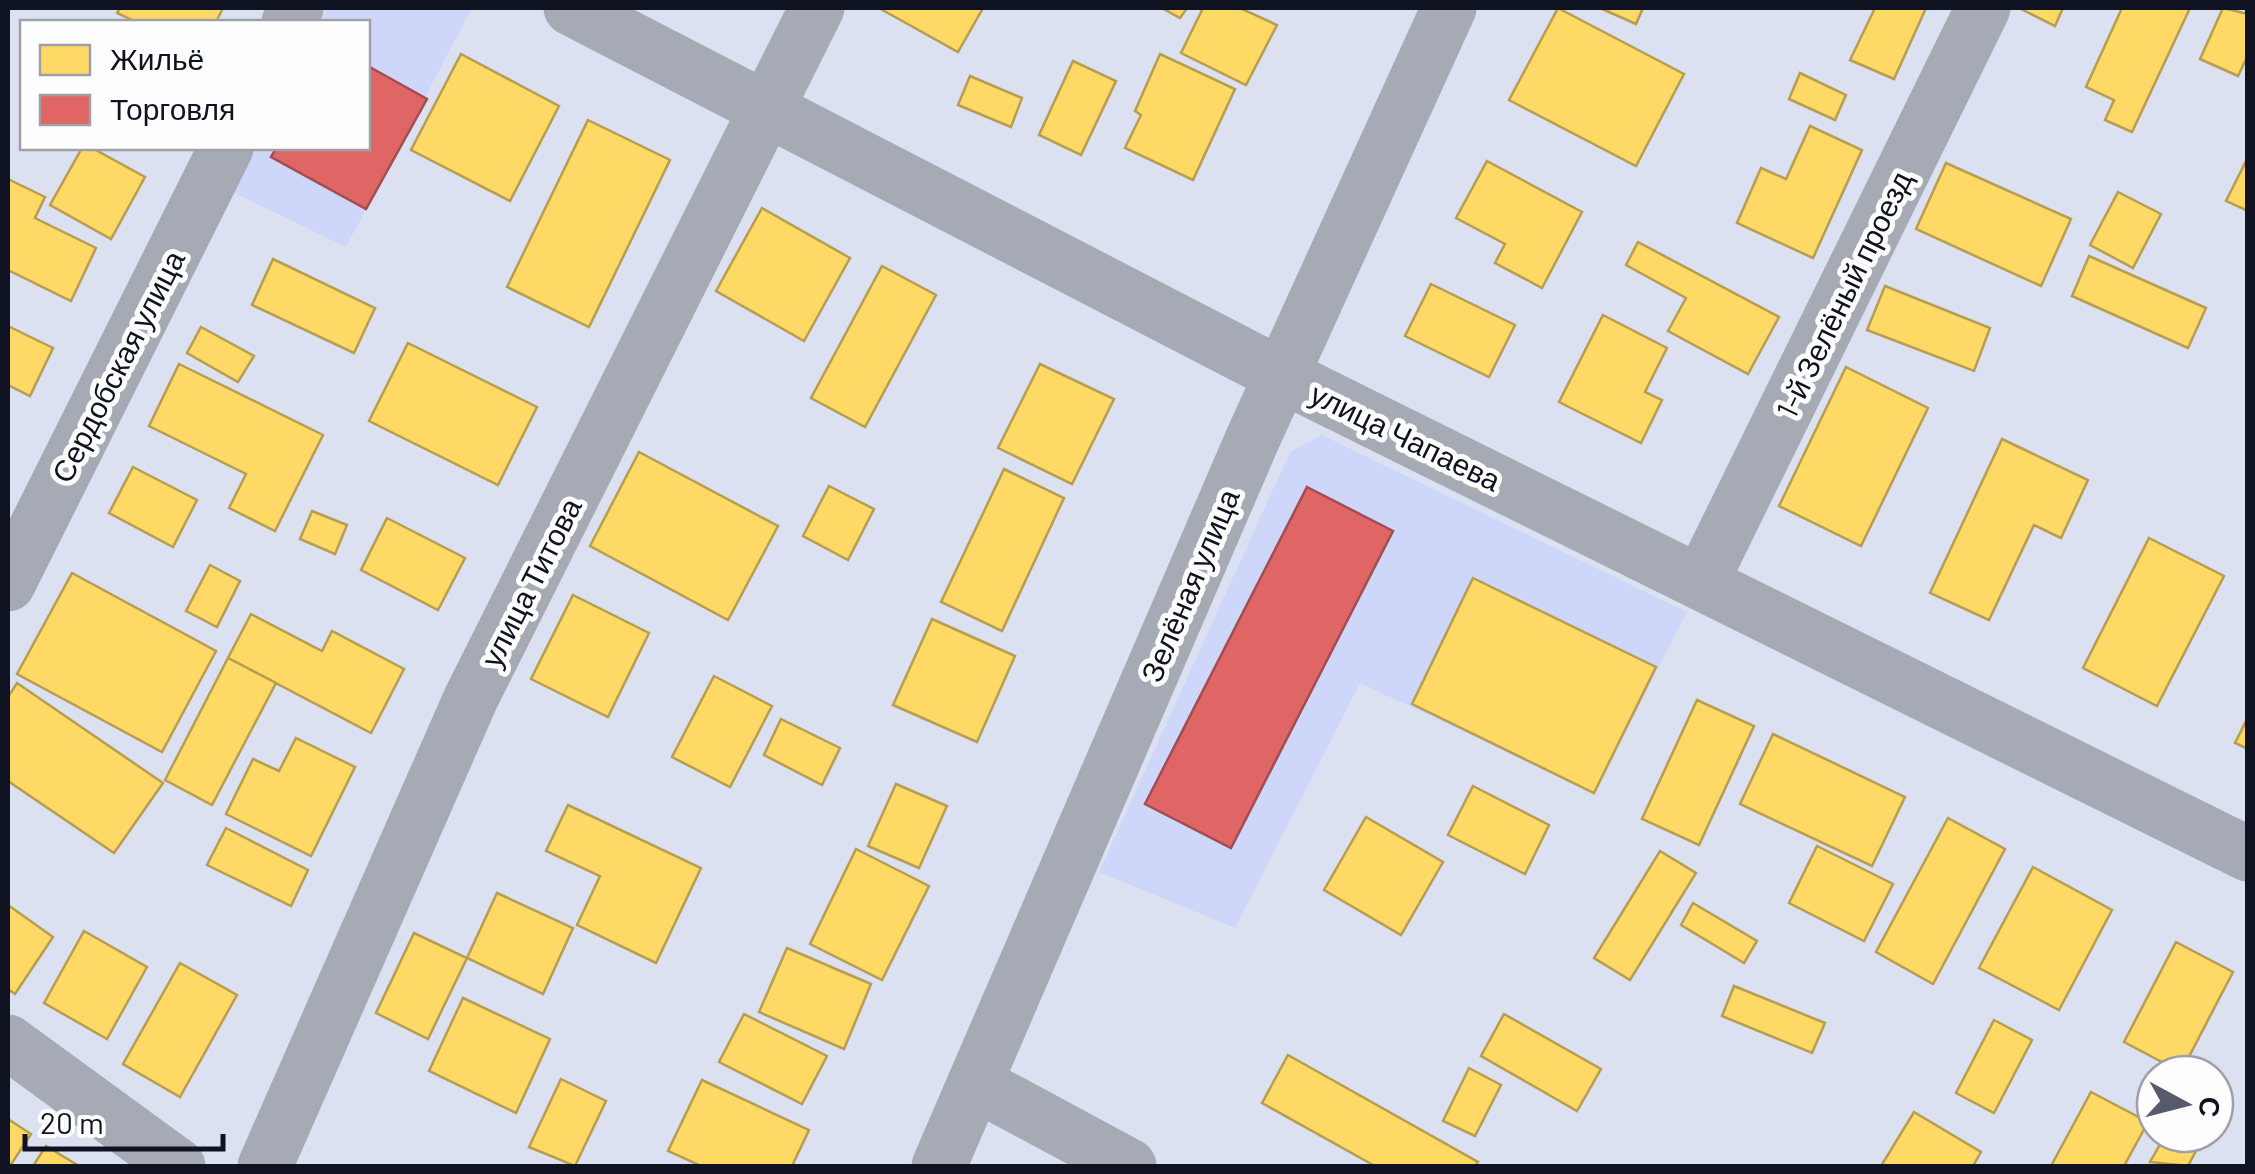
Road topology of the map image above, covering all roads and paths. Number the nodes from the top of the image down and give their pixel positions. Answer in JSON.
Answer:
{"nodes":[{"id":1,"x":571,"y":8,"type":"edge"},
{"id":2,"x":816,"y":8,"type":"edge"},
{"id":3,"x":1449,"y":8,"type":"edge"},
{"id":4,"x":1983,"y":8,"type":"edge"},
{"id":5,"x":768,"y":106,"type":"junction"},
{"id":6,"x":225,"y":150,"type":"edge"},
{"id":7,"x":1282,"y":375,"type":"junction"},
{"id":8,"x":1702,"y":580,"type":"junction"},
{"id":9,"x":8,"y":584,"type":"edge"},
{"id":10,"x":2248,"y":854,"type":"edge"},
{"id":11,"x":8,"y":1042,"type":"edge"},
{"id":12,"x":975,"y":1082,"type":"junction"},
{"id":13,"x":178,"y":1166,"type":"edge"},
{"id":14,"x":266,"y":1166,"type":"edge"},
{"id":15,"x":939,"y":1166,"type":"edge"},
{"id":16,"x":1129,"y":1166,"type":"edge"}],
"edges":[{"from":1,"to":5,"type":"street","name":"улица Чапаева"},
{"from":2,"to":5,"type":"street","name":"улица Титова"},
{"from":3,"to":7,"type":"street","name":"Зелёная улица"},
{"from":4,"to":8,"type":"street","name":"1-й Зелёный проезд"},
{"from":5,"to":7,"type":"street","name":"улица Чапаева"},
{"from":5,"to":14,"type":"street","name":"улица Титова"},
{"from":6,"to":9,"type":"street","name":"Сердобская улица"},
{"from":7,"to":8,"type":"street","name":"улица Чапаева"},
{"from":7,"to":12,"type":"street","name":"Зелёная улица"},
{"from":8,"to":10,"type":"street","name":"улица Чапаева"},
{"from":11,"to":13,"type":"street"},
{"from":12,"to":15,"type":"street","name":"Зелёная улица"},
{"from":12,"to":16,"type":"street"}]}
